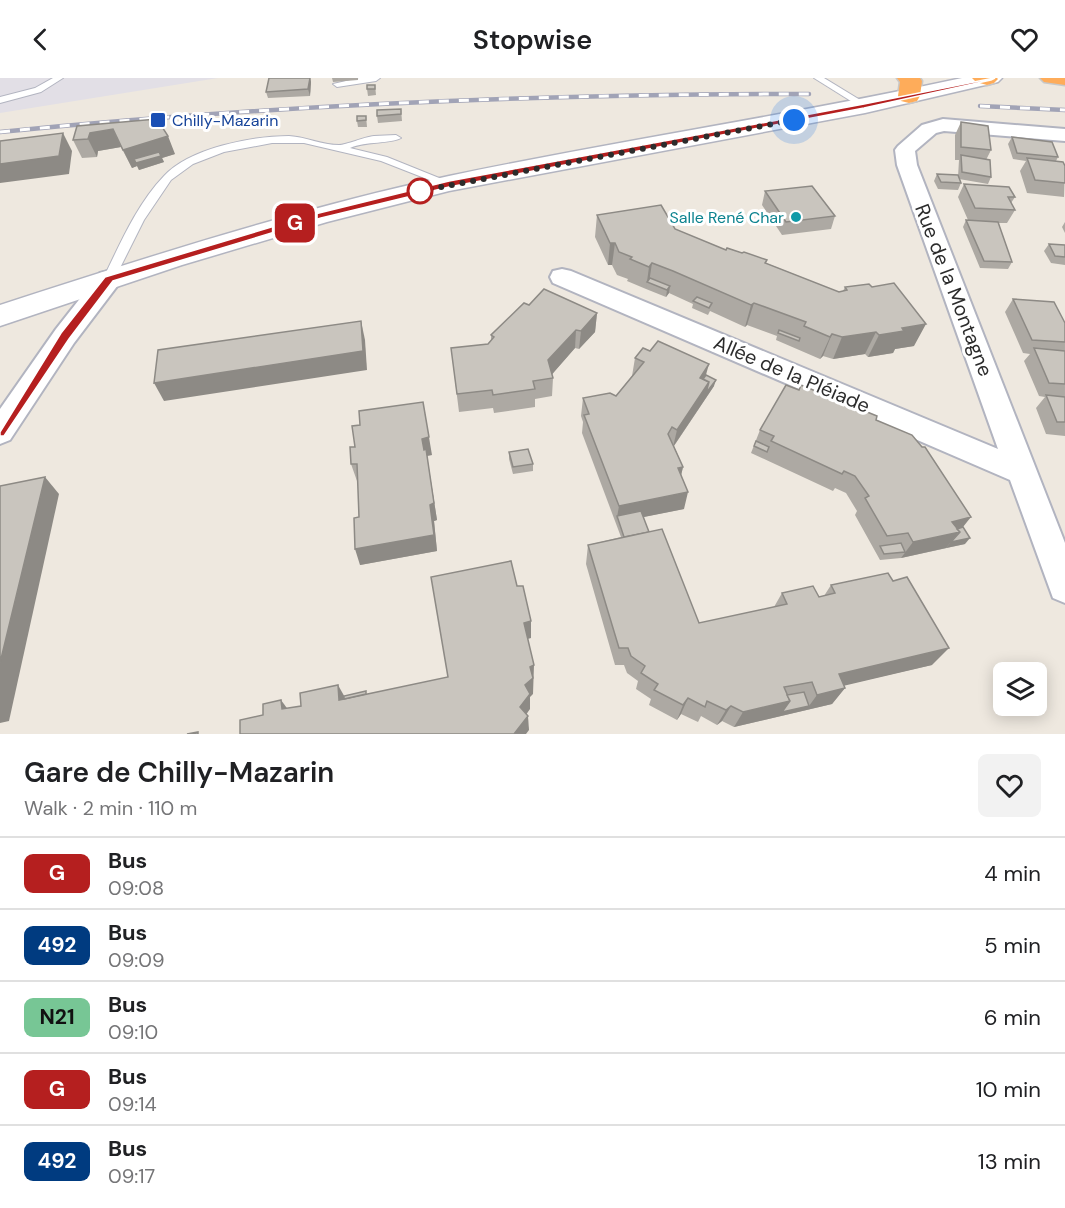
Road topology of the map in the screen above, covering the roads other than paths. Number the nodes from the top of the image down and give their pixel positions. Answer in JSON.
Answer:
{"nodes":[{"id":1,"x":58,"y":78,"type":"edge"},
{"id":2,"x":376,"y":78,"type":"edge"},
{"id":3,"x":818,"y":78,"type":"edge"},
{"id":4,"x":985,"y":78,"type":"edge"},
{"id":5,"x":991,"y":78,"type":"edge"},
{"id":6,"x":1051,"y":78,"type":"edge"},
{"id":7,"x":1065,"y":79,"type":"edge"},
{"id":8,"x":337,"y":84,"type":"dead end"},
{"id":9,"x":908,"y":87,"type":"edge"},
{"id":10,"x":0,"y":100,"type":"edge"},
{"id":11,"x":864,"y":106,"type":"junction"},
{"id":12,"x":1065,"y":135,"type":"edge"},
{"id":13,"x":340,"y":150,"type":"junction"},
{"id":14,"x":371,"y":156,"type":"junction"},
{"id":15,"x":449,"y":184,"type":"junction"},
{"id":16,"x":562,"y":277,"type":"dead end"},
{"id":17,"x":109,"y":279,"type":"junction"},
{"id":18,"x":0,"y":316,"type":"edge"},
{"id":19,"x":0,"y":432,"type":"edge"},
{"id":20,"x":1022,"y":472,"type":"junction"},
{"id":21,"x":1065,"y":587,"type":"edge"}],
"edges":[{"from":1,"to":10,"type":"lane"},
{"from":2,"to":8,"type":"lane"},
{"from":3,"to":11,"type":"lane"},
{"from":4,"to":5,"type":"main road"},
{"from":4,"to":9,"type":"main road"},
{"from":6,"to":7,"type":"highway"},
{"from":9,"to":11,"type":"main road"},
{"from":11,"to":15,"type":"main road"},
{"from":12,"to":20,"type":"street","name":"Rue de la Montagne"},
{"from":13,"to":14,"type":"lane"},
{"from":13,"to":14,"type":"lane"},
{"from":13,"to":17,"type":"lane"},
{"from":14,"to":15,"type":"lane"},
{"from":15,"to":17,"type":"main road"},
{"from":16,"to":20,"type":"street","name":"Allée de la Pléiade"},
{"from":17,"to":18,"type":"main road"},
{"from":17,"to":19,"type":"street"},
{"from":20,"to":21,"type":"street","name":"Rue de la Montagne"}]}
